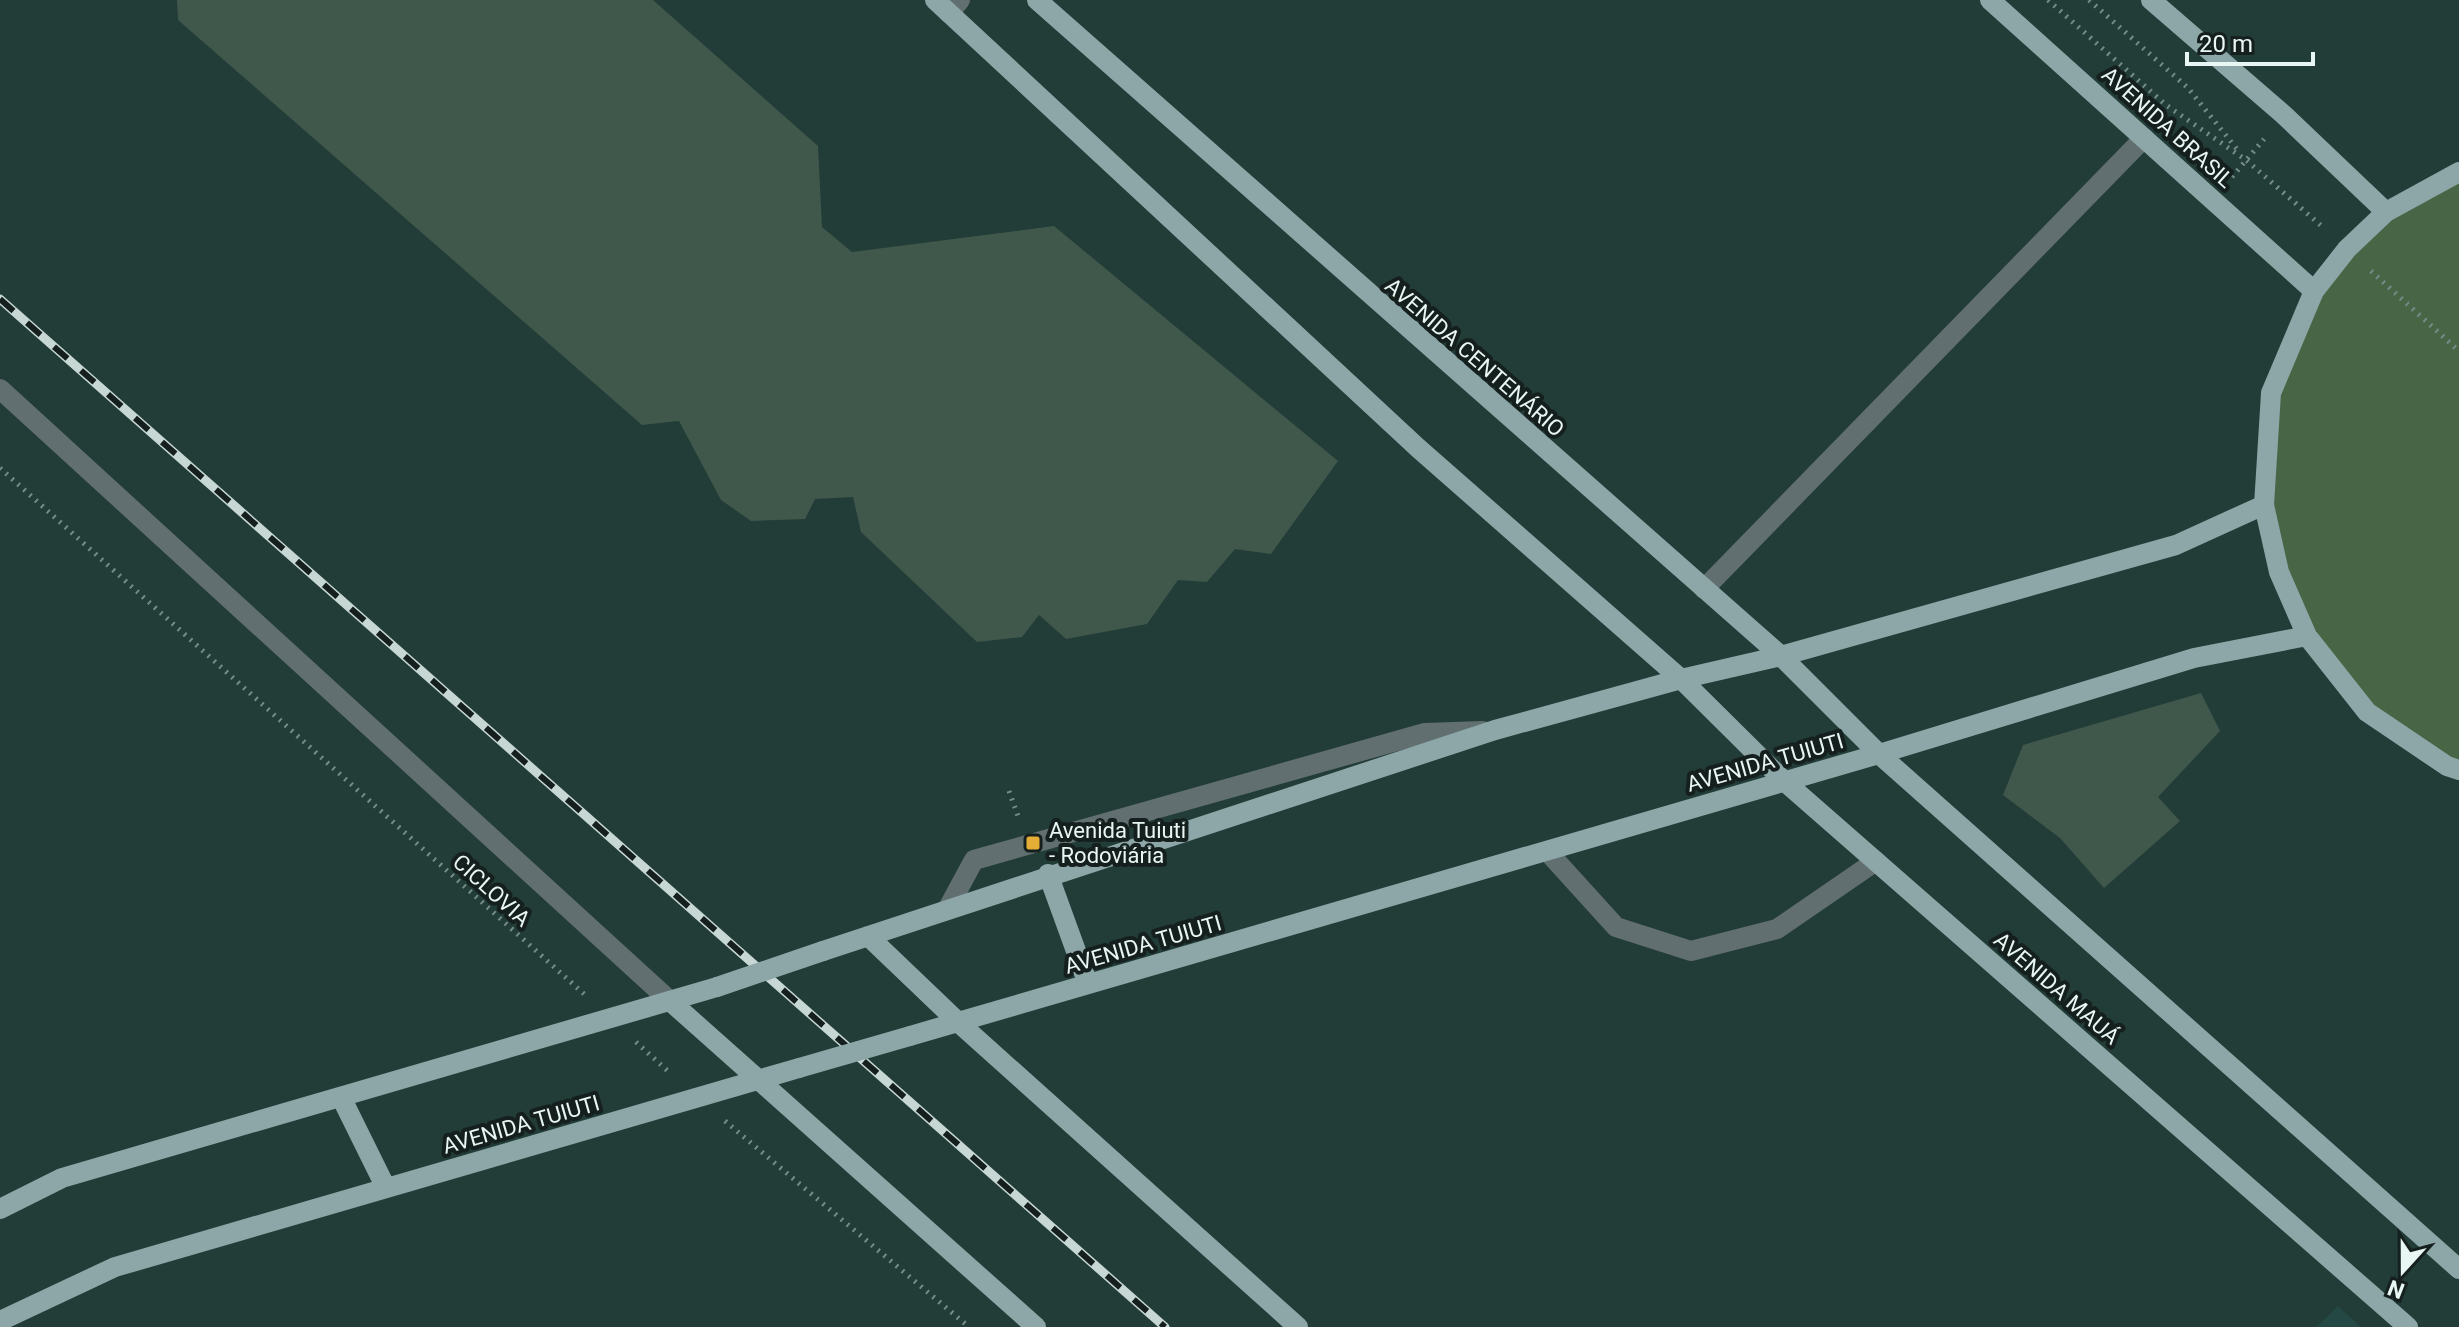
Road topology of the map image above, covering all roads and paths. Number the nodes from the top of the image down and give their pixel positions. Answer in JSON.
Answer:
{"nodes":[{"id":1,"x":1037,"y":0,"type":"edge"},
{"id":2,"x":1990,"y":0,"type":"edge"},
{"id":3,"x":2048,"y":0,"type":"edge"},
{"id":4,"x":2089,"y":0,"type":"edge"},
{"id":5,"x":2151,"y":0,"type":"edge"},
{"id":6,"x":948,"y":4,"type":"edge"},
{"id":7,"x":2284,"y":115,"type":"junction"},
{"id":8,"x":2144,"y":138,"type":"junction"},
{"id":9,"x":2246,"y":160,"type":"junction"},
{"id":10,"x":2459,"y":172,"type":"edge"},
{"id":11,"x":2213,"y":199,"type":"junction"},
{"id":12,"x":2386,"y":212,"type":"junction"},
{"id":13,"x":2314,"y":291,"type":"junction"},
{"id":14,"x":0,"y":389,"type":"edge"},
{"id":15,"x":0,"y":468,"type":"edge"},
{"id":16,"x":2264,"y":505,"type":"junction"},
{"id":17,"x":1704,"y":589,"type":"junction"},
{"id":18,"x":2307,"y":636,"type":"junction"},
{"id":19,"x":1781,"y":656,"type":"junction"},
{"id":20,"x":1681,"y":679,"type":"junction"},
{"id":21,"x":1495,"y":730,"type":"junction"},
{"id":22,"x":1879,"y":754,"type":"junction"},
{"id":23,"x":2459,"y":770,"type":"edge"},
{"id":24,"x":1784,"y":781,"type":"junction"},
{"id":25,"x":1547,"y":851,"type":"junction"},
{"id":26,"x":1876,"y":861,"type":"junction"},
{"id":27,"x":1048,"y":874,"type":"junction"},
{"id":28,"x":948,"y":908,"type":"junction"},
{"id":29,"x":868,"y":936,"type":"junction"},
{"id":30,"x":1088,"y":984,"type":"junction"},
{"id":31,"x":670,"y":1001,"type":"junction"},
{"id":32,"x":612,"y":1020,"type":"junction"},
{"id":33,"x":958,"y":1022,"type":"junction"},
{"id":34,"x":758,"y":1080,"type":"junction"},
{"id":35,"x":697,"y":1098,"type":"junction"},
{"id":36,"x":342,"y":1099,"type":"junction"},
{"id":37,"x":386,"y":1188,"type":"junction"},
{"id":38,"x":0,"y":1209,"type":"edge"},
{"id":39,"x":2459,"y":1269,"type":"edge"},
{"id":40,"x":2,"y":1316,"type":"edge"},
{"id":41,"x":969,"y":1327,"type":"edge"},
{"id":42,"x":1036,"y":1327,"type":"edge"},
{"id":43,"x":1298,"y":1327,"type":"edge"},
{"id":44,"x":2408,"y":1327,"type":"edge"}],
"edges":[{"from":1,"to":17,"type":"main road","name":"AVENIDA CENTENÁRIO"},
{"from":2,"to":8,"type":"main road","name":"AVENIDA BRASIL"},
{"from":3,"to":9,"type":"path"},
{"from":4,"to":9,"type":"path"},
{"from":5,"to":7,"type":"main road"},
{"from":6,"to":20,"type":"main road"},
{"from":7,"to":9,"type":"path"},
{"from":7,"to":12,"type":"main road"},
{"from":8,"to":11,"type":"main road","name":"AVENIDA BRASIL"},
{"from":8,"to":17,"type":"street"},
{"from":9,"to":11,"type":"path"},
{"from":10,"to":12,"type":"main road"},
{"from":11,"to":13,"type":"main road","name":"AVENIDA BRASIL"},
{"from":12,"to":13,"type":"main road"},
{"from":13,"to":16,"type":"main road"},
{"from":14,"to":31,"type":"street"},
{"from":15,"to":32,"type":"path","name":"CICLOVIA"},
{"from":16,"to":18,"type":"main road"},
{"from":16,"to":19,"type":"main road"},
{"from":17,"to":19,"type":"main road","name":"AVENIDA CENTENÁRIO"},
{"from":18,"to":22,"type":"main road","name":"AVENIDA TUIUTI"},
{"from":18,"to":23,"type":"main road"},
{"from":19,"to":20,"type":"main road"},
{"from":19,"to":22,"type":"main road","name":"AVENIDA CENTENÁRIO"},
{"from":20,"to":21,"type":"main road"},
{"from":20,"to":24,"type":"main road","name":"AVENIDA MAUÁ"},
{"from":21,"to":27,"type":"main road"},
{"from":21,"to":28,"type":"street"},
{"from":22,"to":24,"type":"main road","name":"AVENIDA TUIUTI"},
{"from":22,"to":39,"type":"main road"},
{"from":24,"to":25,"type":"main road","name":"AVENIDA TUIUTI"},
{"from":24,"to":26,"type":"main road","name":"AVENIDA MAUÁ"},
{"from":25,"to":26,"type":"street"},
{"from":25,"to":30,"type":"main road","name":"AVENIDA TUIUTI"},
{"from":26,"to":44,"type":"main road","name":"AVENIDA MAUÁ"},
{"from":27,"to":28,"type":"main road"},
{"from":27,"to":30,"type":"main road"},
{"from":28,"to":29,"type":"main road"},
{"from":29,"to":31,"type":"main road","bridge":true},
{"from":29,"to":33,"type":"main road"},
{"from":30,"to":33,"type":"main road","name":"AVENIDA TUIUTI"},
{"from":31,"to":32,"type":"main road"},
{"from":31,"to":34,"type":"main road"},
{"from":32,"to":35,"type":"path","name":"CICLOVIA"},
{"from":32,"to":36,"type":"main road"},
{"from":33,"to":34,"type":"main road","name":"AVENIDA TUIUTI","bridge":true},
{"from":33,"to":43,"type":"main road"},
{"from":34,"to":35,"type":"main road","name":"AVENIDA TUIUTI"},
{"from":34,"to":42,"type":"main road"},
{"from":35,"to":37,"type":"main road","name":"AVENIDA TUIUTI"},
{"from":35,"to":41,"type":"path","name":"CICLOVIA"},
{"from":36,"to":37,"type":"main road"},
{"from":36,"to":38,"type":"main road"},
{"from":37,"to":40,"type":"main road","name":"AVENIDA TUIUTI"}]}
